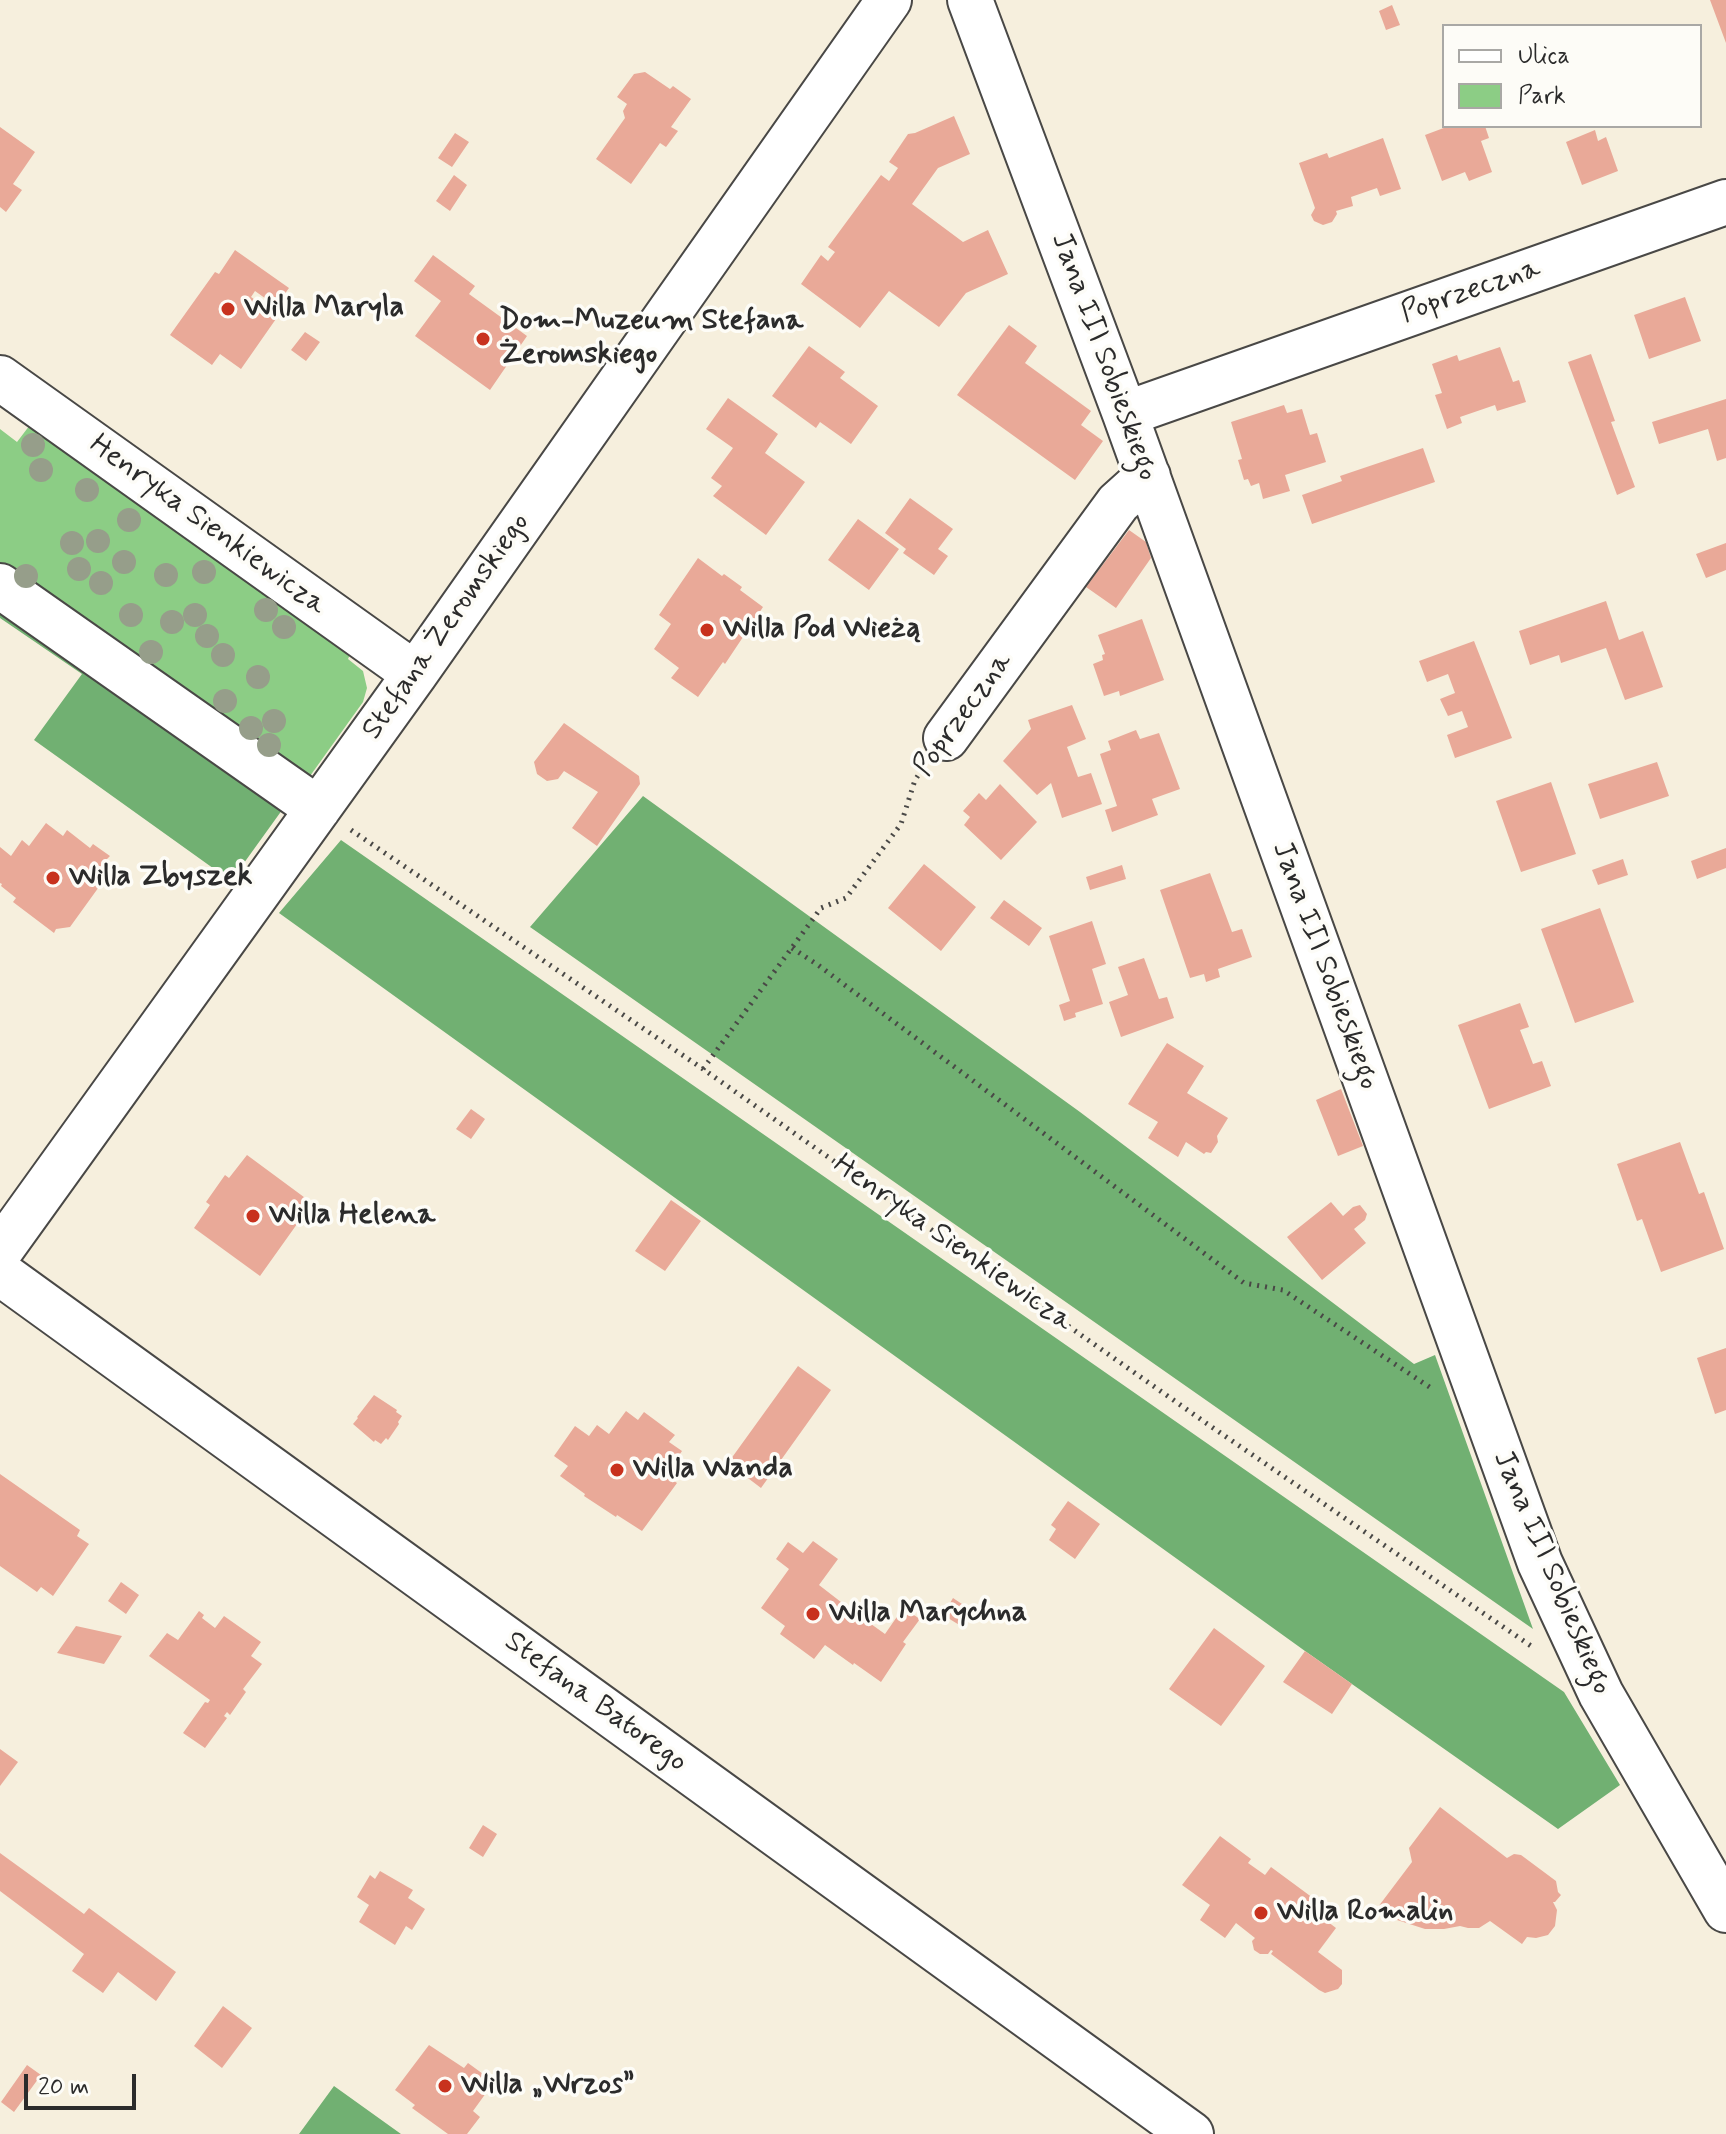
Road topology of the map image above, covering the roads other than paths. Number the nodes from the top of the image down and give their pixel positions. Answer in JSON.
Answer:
{"nodes":[{"id":1,"x":889,"y":0,"type":"edge"},
{"id":2,"x":970,"y":0,"type":"edge"},
{"id":3,"x":1726,"y":202,"type":"edge"},
{"id":4,"x":0,"y":378,"type":"edge"},
{"id":5,"x":1125,"y":414,"type":"junction"},
{"id":6,"x":1148,"y":476,"type":"junction"},
{"id":7,"x":0,"y":586,"type":"edge"},
{"id":8,"x":415,"y":674,"type":"junction"},
{"id":9,"x":946,"y":738,"type":"road end"},
{"id":10,"x":306,"y":825,"type":"junction"},
{"id":11,"x":0,"y":1251,"type":"edge"},
{"id":12,"x":0,"y":1273,"type":"edge"},
{"id":13,"x":1726,"y":1910,"type":"edge"},
{"id":14,"x":1191,"y":2134,"type":"edge"}],
"edges":[{"from":1,"to":8,"type":"street","name":"Stefana Żeromskiego"},
{"from":2,"to":5,"type":"street","name":"Jana III Sobieskiego"},
{"from":3,"to":5,"type":"street","name":"Poprzeczna"},
{"from":4,"to":8,"type":"street","name":"Henryka Sienkiewicza"},
{"from":5,"to":6,"type":"street","name":"Jana III Sobieskiego"},
{"from":6,"to":9,"type":"street","name":"Poprzeczna"},
{"from":6,"to":13,"type":"street","name":"Jana III Sobieskiego"},
{"from":7,"to":10,"type":"street"},
{"from":8,"to":10,"type":"street","name":"Stefana Żeromskiego"},
{"from":10,"to":11,"type":"street","name":"Stefana Żeromskiego"},
{"from":12,"to":14,"type":"street","name":"Stefana Batorego"}]}
